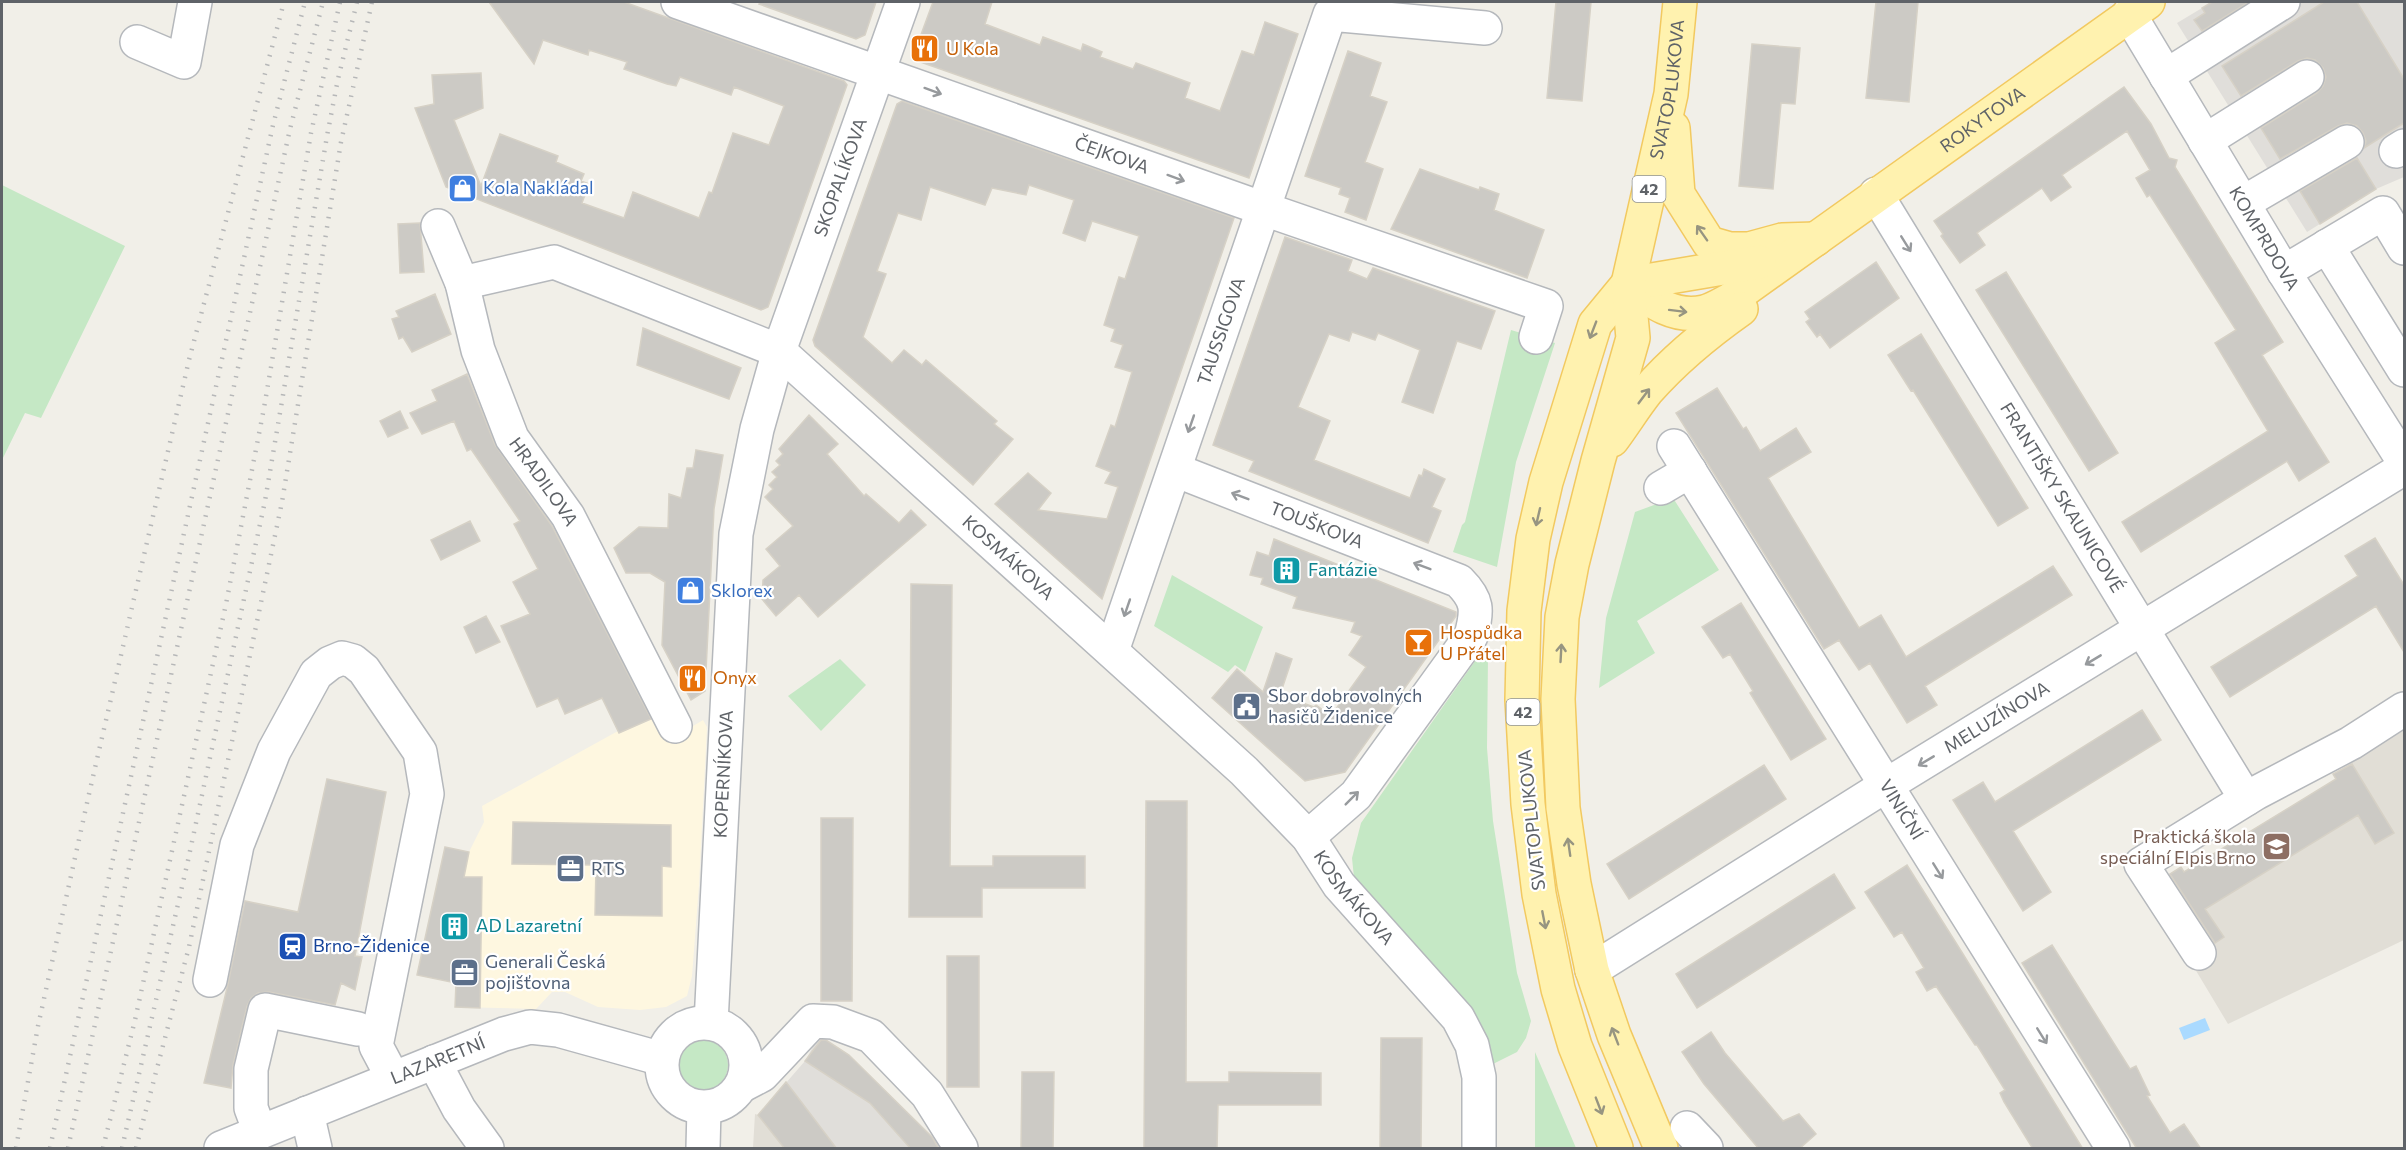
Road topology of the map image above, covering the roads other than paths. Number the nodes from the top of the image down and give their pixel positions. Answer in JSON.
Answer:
{"nodes":[{"id":1,"x":195,"y":2,"type":"edge"},
{"id":2,"x":678,"y":2,"type":"edge"},
{"id":3,"x":903,"y":2,"type":"edge"},
{"id":4,"x":1680,"y":2,"type":"edge"},
{"id":5,"x":2283,"y":2,"type":"edge"},
{"id":6,"x":2138,"y":8,"type":"edge"},
{"id":7,"x":1485,"y":28,"type":"dead end"},
{"id":8,"x":137,"y":42,"type":"dead end"},
{"id":9,"x":878,"y":71,"type":"junction"},
{"id":10,"x":2166,"y":76,"type":"junction"},
{"id":11,"x":2307,"y":77,"type":"dead end"},
{"id":12,"x":1671,"y":94,"type":"junction"},
{"id":13,"x":2205,"y":141,"type":"junction"},
{"id":14,"x":2347,"y":142,"type":"dead end"},
{"id":15,"x":1876,"y":194,"type":"junction"},
{"id":16,"x":2242,"y":203,"type":"junction"},
{"id":17,"x":1264,"y":209,"type":"junction"},
{"id":18,"x":438,"y":226,"type":"dead end"},
{"id":19,"x":1816,"y":239,"type":"junction"},
{"id":20,"x":2327,"y":246,"type":"junction"},
{"id":21,"x":2404,"y":248,"type":"edge"},
{"id":22,"x":2284,"y":272,"type":"junction"},
{"id":23,"x":462,"y":283,"type":"junction"},
{"id":24,"x":1628,"y":284,"type":"junction"},
{"id":25,"x":1536,"y":337,"type":"dead end"},
{"id":26,"x":779,"y":351,"type":"junction"},
{"id":27,"x":2404,"y":370,"type":"edge"},
{"id":28,"x":1598,"y":461,"type":"junction"},
{"id":29,"x":2404,"y":462,"type":"edge"},
{"id":30,"x":2404,"y":468,"type":"edge"},
{"id":31,"x":1175,"y":470,"type":"junction"},
{"id":32,"x":1660,"y":488,"type":"dead end"},
{"id":33,"x":2143,"y":630,"type":"junction"},
{"id":34,"x":1112,"y":651,"type":"junction"},
{"id":35,"x":2404,"y":709,"type":"edge"},
{"id":36,"x":675,"y":726,"type":"dead end"},
{"id":37,"x":1885,"y":786,"type":"junction"},
{"id":38,"x":2246,"y":799,"type":"junction"},
{"id":39,"x":1308,"y":837,"type":"junction"},
{"id":40,"x":2199,"y":953,"type":"dead end"},
{"id":41,"x":1592,"y":970,"type":"junction"},
{"id":42,"x":210,"y":980,"type":"dead end"},
{"id":43,"x":711,"y":1023,"type":"junction"},
{"id":44,"x":357,"y":1029,"type":"dead end"},
{"id":45,"x":742,"y":1044,"type":"junction"},
{"id":46,"x":783,"y":1053,"type":"junction"},
{"id":47,"x":662,"y":1059,"type":"junction"},
{"id":48,"x":434,"y":1062,"type":"junction"},
{"id":49,"x":393,"y":1078,"type":"junction"},
{"id":50,"x":741,"y":1086,"type":"junction"},
{"id":51,"x":704,"y":1108,"type":"junction"},
{"id":52,"x":307,"y":1113,"type":"junction"},
{"id":53,"x":260,"y":1132,"type":"junction"},
{"id":54,"x":221,"y":1149,"type":"edge"},
{"id":55,"x":315,"y":1149,"type":"edge"},
{"id":56,"x":487,"y":1149,"type":"edge"},
{"id":57,"x":703,"y":1149,"type":"edge"},
{"id":58,"x":961,"y":1149,"type":"edge"},
{"id":59,"x":1479,"y":1149,"type":"edge"},
{"id":60,"x":1616,"y":1149,"type":"edge"},
{"id":61,"x":1661,"y":1149,"type":"edge"},
{"id":62,"x":2113,"y":1149,"type":"edge"}],
"edges":[{"from":1,"to":8,"type":"street"},
{"from":2,"to":9,"type":"street","name":"ČEJKOVA"},
{"from":3,"to":9,"type":"street","name":"SKOPALÍKOVA"},
{"from":4,"to":12,"type":"main road","name":"SVATOPLUKOVA","number":"42"},
{"from":5,"to":10,"type":"street"},
{"from":6,"to":10,"type":"street","name":"KOMPRDOVA"},
{"from":6,"to":15,"type":"main road","name":"ROKYTOVA"},
{"from":7,"to":17,"type":"street","name":"TAUSSIGOVA"},
{"from":9,"to":17,"type":"street","name":"ČEJKOVA","one_way":true},
{"from":9,"to":26,"type":"street","name":"SKOPALÍKOVA"},
{"from":10,"to":13,"type":"street","name":"KOMPRDOVA"},
{"from":11,"to":13,"type":"street"},
{"from":19,"to":12,"type":"main road","one_way":true},
{"from":12,"to":24,"type":"main road","name":"SVATOPLUKOVA","number":"42"},
{"from":13,"to":16,"type":"street","name":"KOMPRDOVA"},
{"from":14,"to":16,"type":"street"},
{"from":15,"to":19,"type":"main road","name":"ROKYTOVA"},
{"from":15,"to":33,"type":"street","name":"FRANTIŠKY SKAUNICOVÉ","one_way":true},
{"from":16,"to":22,"type":"street","name":"KOMPRDOVA"},
{"from":17,"to":25,"type":"street","name":"ČEJKOVA"},
{"from":17,"to":31,"type":"street","name":"TAUSSIGOVA","one_way":true},
{"from":18,"to":23,"type":"street","name":"HRADILOVA"},
{"from":19,"to":24,"type":"main road","name":"ROKYTOVA"},
{"from":28,"to":19,"type":"main road","one_way":true},
{"from":20,"to":21,"type":"street"},
{"from":20,"to":22,"type":"street"},
{"from":20,"to":27,"type":"street"},
{"from":22,"to":29,"type":"street","name":"KOMPRDOVA"},
{"from":23,"to":26,"type":"street","name":"KOSMÁKOVA"},
{"from":23,"to":36,"type":"street","name":"HRADILOVA"},
{"from":24,"to":28,"type":"main road","name":"SVATOPLUKOVA","number":"42"},
{"from":24,"to":60,"type":"main road","name":"SVATOPLUKOVA","number":"42","one_way":true},
{"from":26,"to":34,"type":"street","name":"KOSMÁKOVA"},
{"from":26,"to":43,"type":"street","name":"KOPERNÍKOVA"},
{"from":41,"to":28,"type":"main road","name":"SVATOPLUKOVA","number":"42","one_way":true},
{"from":30,"to":33,"type":"street","name":"MELUZÍNOVA"},
{"from":31,"to":34,"type":"street","name":"TAUSSIGOVA","one_way":true},
{"from":39,"to":31,"type":"street","name":"TOUŠKOVA","one_way":true},
{"from":32,"to":37,"type":"street","name":"VINIČNÍ"},
{"from":33,"to":37,"type":"street","name":"MELUZÍNOVA","one_way":true},
{"from":33,"to":38,"type":"street","name":"FRANTIŠKY SKAUNICOVÉ"},
{"from":34,"to":39,"type":"street","name":"KOSMÁKOVA"},
{"from":35,"to":38,"type":"street"},
{"from":37,"to":41,"type":"street","name":"MELUZÍNOVA"},
{"from":37,"to":62,"type":"street","name":"VINIČNÍ","one_way":true},
{"from":38,"to":40,"type":"street"},
{"from":39,"to":59,"type":"street","name":"KOSMÁKOVA"},
{"from":61,"to":41,"type":"main road","name":"SVATOPLUKOVA","number":"42","one_way":true},
{"from":42,"to":49,"type":"street"},
{"from":43,"to":45,"type":"street"},
{"from":43,"to":47,"type":"street"},
{"from":44,"to":53,"type":"street"},
{"from":45,"to":46,"type":"street"},
{"from":45,"to":50,"type":"street"},
{"from":46,"to":50,"type":"street"},
{"from":46,"to":58,"type":"street"},
{"from":47,"to":48,"type":"street","name":"LAZARETNÍ"},
{"from":47,"to":51,"type":"street"},
{"from":48,"to":49,"type":"street","name":"LAZARETNÍ"},
{"from":48,"to":56,"type":"street"},
{"from":49,"to":52,"type":"street","name":"LAZARETNÍ"},
{"from":50,"to":51,"type":"street"},
{"from":51,"to":57,"type":"street"},
{"from":52,"to":53,"type":"street","name":"LAZARETNÍ"},
{"from":52,"to":55,"type":"street"},
{"from":53,"to":54,"type":"street","name":"LAZARETNÍ"}]}
